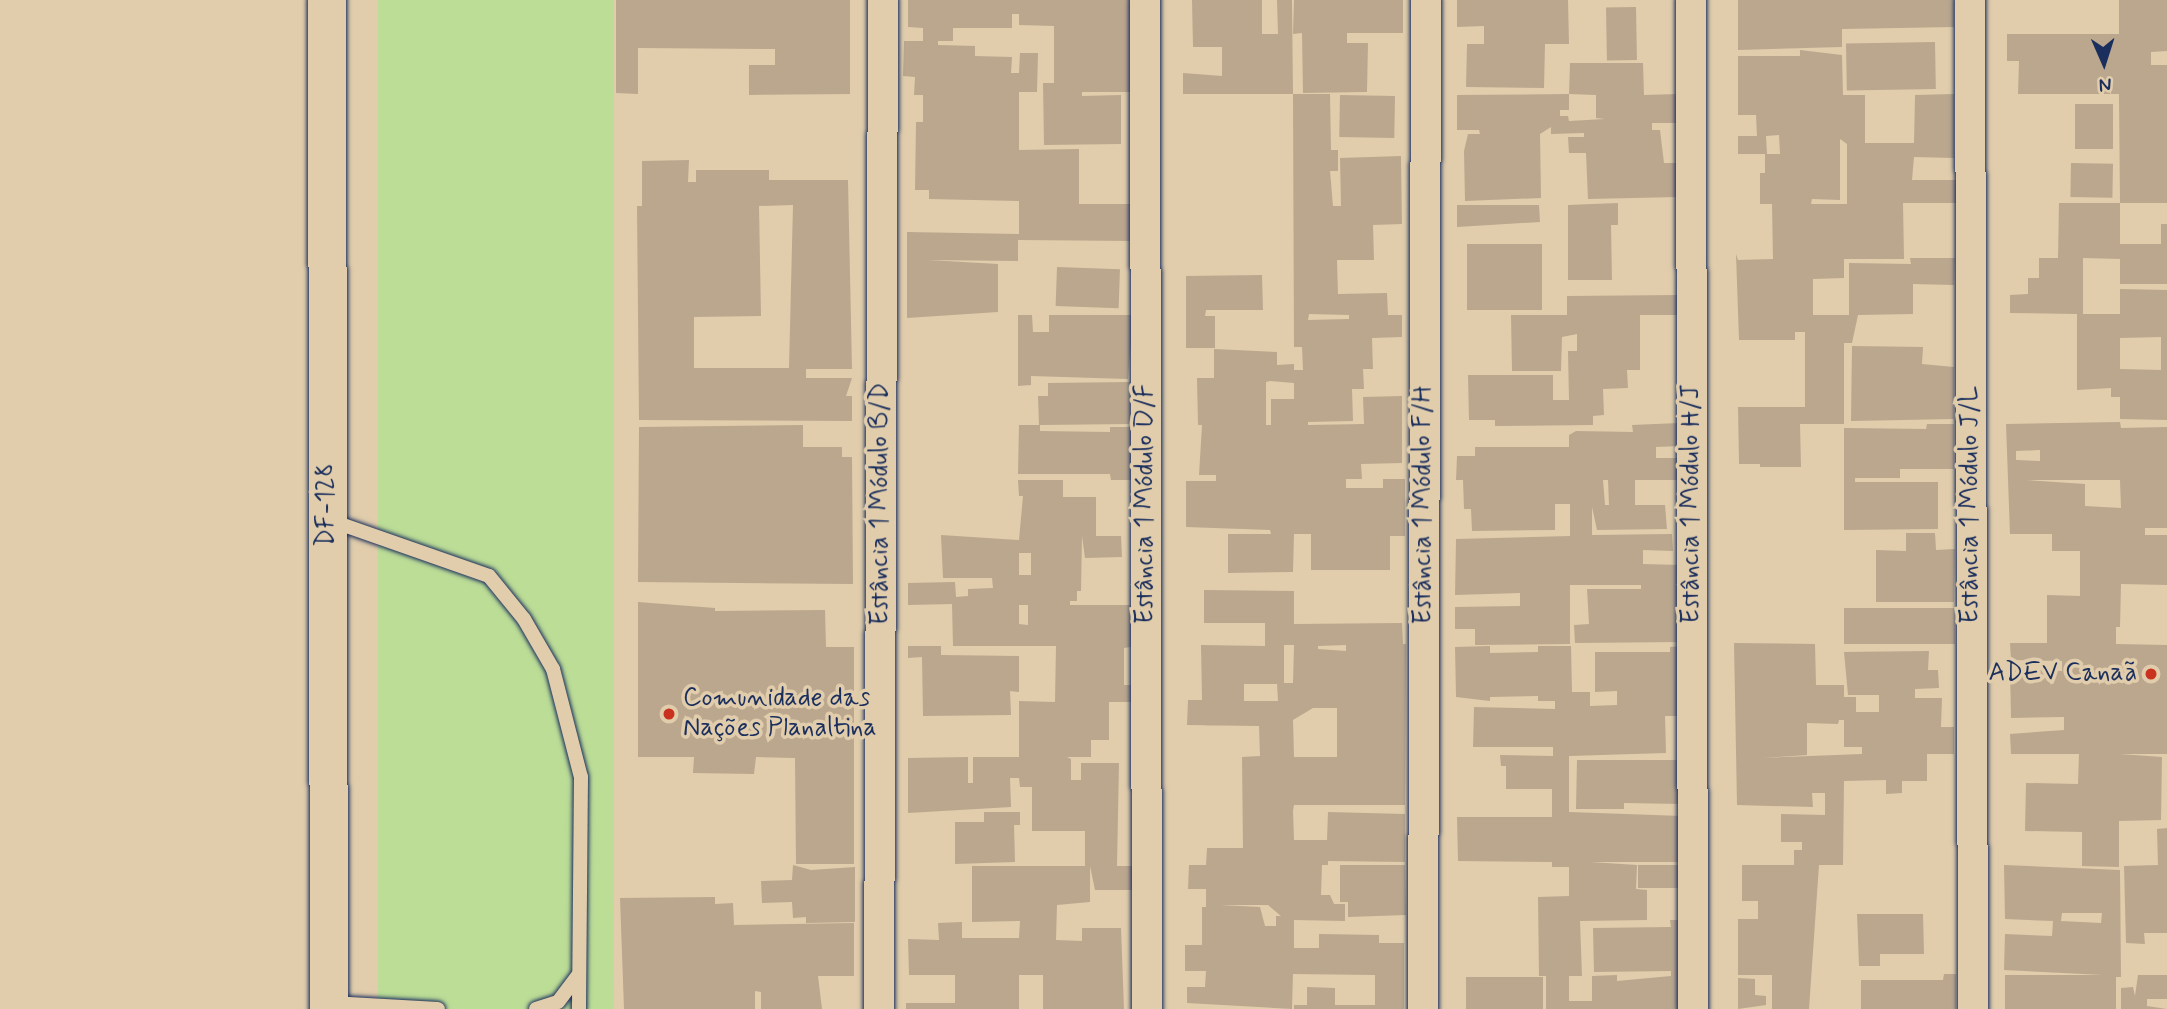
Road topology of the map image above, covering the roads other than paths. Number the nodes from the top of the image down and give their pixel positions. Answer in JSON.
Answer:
{"nodes":[{"id":1,"x":327,"y":0,"type":"edge"},
{"id":2,"x":883,"y":0,"type":"edge"},
{"id":3,"x":1145,"y":0,"type":"edge"},
{"id":4,"x":1426,"y":0,"type":"edge"},
{"id":5,"x":1691,"y":0,"type":"edge"},
{"id":6,"x":1970,"y":0,"type":"edge"},
{"id":7,"x":327,"y":520,"type":"junction"},
{"id":8,"x":579,"y":974,"type":"junction"},
{"id":9,"x":329,"y":1006,"type":"edge"},
{"id":10,"x":438,"y":1009,"type":"edge"},
{"id":11,"x":536,"y":1009,"type":"edge"},
{"id":12,"x":579,"y":1009,"type":"edge"},
{"id":13,"x":879,"y":1009,"type":"edge"},
{"id":14,"x":1147,"y":1009,"type":"edge"},
{"id":15,"x":1423,"y":1009,"type":"edge"},
{"id":16,"x":1693,"y":1009,"type":"edge"},
{"id":17,"x":1973,"y":1009,"type":"edge"}],
"edges":[{"from":1,"to":7,"type":"main road","name":"DF-128","number":"DF-128"},
{"from":2,"to":13,"type":"street","name":"Estância 1 Módulo B/D"},
{"from":3,"to":14,"type":"street","name":"Estância 1 Módulo D/F"},
{"from":4,"to":15,"type":"street","name":"Estância 1 Módulo F/H"},
{"from":5,"to":16,"type":"street","name":"Estância 1 Módulo H/J"},
{"from":6,"to":17,"type":"street","name":"Estância 1 Módulo J/L"},
{"from":7,"to":8,"type":"lane"},
{"from":7,"to":9,"type":"main road","name":"DF-128","number":"DF-128"},
{"from":8,"to":11,"type":"lane"},
{"from":8,"to":12,"type":"lane"},
{"from":9,"to":10,"type":"lane"}]}
